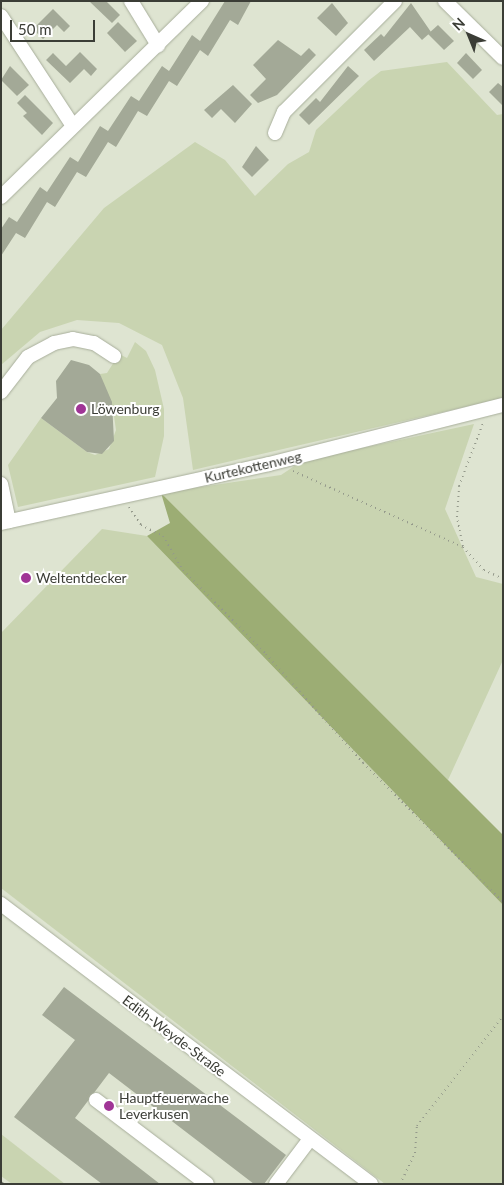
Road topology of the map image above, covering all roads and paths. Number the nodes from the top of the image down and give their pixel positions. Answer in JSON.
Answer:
{"nodes":[{"id":1,"x":131,"y":1,"type":"edge"},
{"id":2,"x":202,"y":1,"type":"edge"},
{"id":3,"x":395,"y":1,"type":"edge"},
{"id":4,"x":444,"y":1,"type":"edge"},
{"id":5,"x":1,"y":16,"type":"edge"},
{"id":6,"x":158,"y":45,"type":"junction"},
{"id":7,"x":503,"y":58,"type":"edge"},
{"id":8,"x":73,"y":126,"type":"junction"},
{"id":9,"x":275,"y":133,"type":"dead end"},
{"id":10,"x":1,"y":197,"type":"edge"},
{"id":11,"x":114,"y":356,"type":"dead end"},
{"id":12,"x":1,"y":392,"type":"edge"},
{"id":13,"x":503,"y":405,"type":"edge"},
{"id":14,"x":489,"y":410,"type":"junction"},
{"id":15,"x":269,"y":464,"type":"junction"},
{"id":16,"x":1,"y":484,"type":"edge"},
{"id":17,"x":124,"y":495,"type":"junction"},
{"id":18,"x":5,"y":522,"type":"edge"},
{"id":19,"x":463,"y":547,"type":"junction"},
{"id":20,"x":503,"y":579,"type":"edge"},
{"id":21,"x":503,"y":902,"type":"edge"},
{"id":22,"x":1,"y":904,"type":"edge"},
{"id":23,"x":503,"y":1016,"type":"edge"},
{"id":24,"x":96,"y":1100,"type":"dead end"},
{"id":25,"x":310,"y":1138,"type":"junction"},
{"id":26,"x":207,"y":1184,"type":"edge"},
{"id":27,"x":276,"y":1184,"type":"edge"},
{"id":28,"x":371,"y":1184,"type":"edge"},
{"id":29,"x":400,"y":1184,"type":"edge"}],
"edges":[{"from":1,"to":6,"type":"street"},
{"from":2,"to":6,"type":"street"},
{"from":3,"to":9,"type":"street"},
{"from":4,"to":7,"type":"street"},
{"from":5,"to":8,"type":"street"},
{"from":6,"to":8,"type":"street"},
{"from":8,"to":10,"type":"street"},
{"from":11,"to":12,"type":"street"},
{"from":13,"to":14,"type":"street","name":"Kurtekottenweg"},
{"from":14,"to":15,"type":"street","name":"Kurtekottenweg"},
{"from":14,"to":19,"type":"path"},
{"from":15,"to":17,"type":"street","name":"Kurtekottenweg"},
{"from":15,"to":19,"type":"path"},
{"from":16,"to":18,"type":"street"},
{"from":17,"to":18,"type":"street","name":"Kurtekottenweg"},
{"from":17,"to":21,"type":"path"},
{"from":19,"to":20,"type":"path"},
{"from":22,"to":25,"type":"street","name":"Edith-Weyde-Straße"},
{"from":23,"to":29,"type":"path"},
{"from":24,"to":26,"type":"street"},
{"from":25,"to":27,"type":"street"},
{"from":25,"to":28,"type":"street","name":"Edith-Weyde-Straße"}]}
